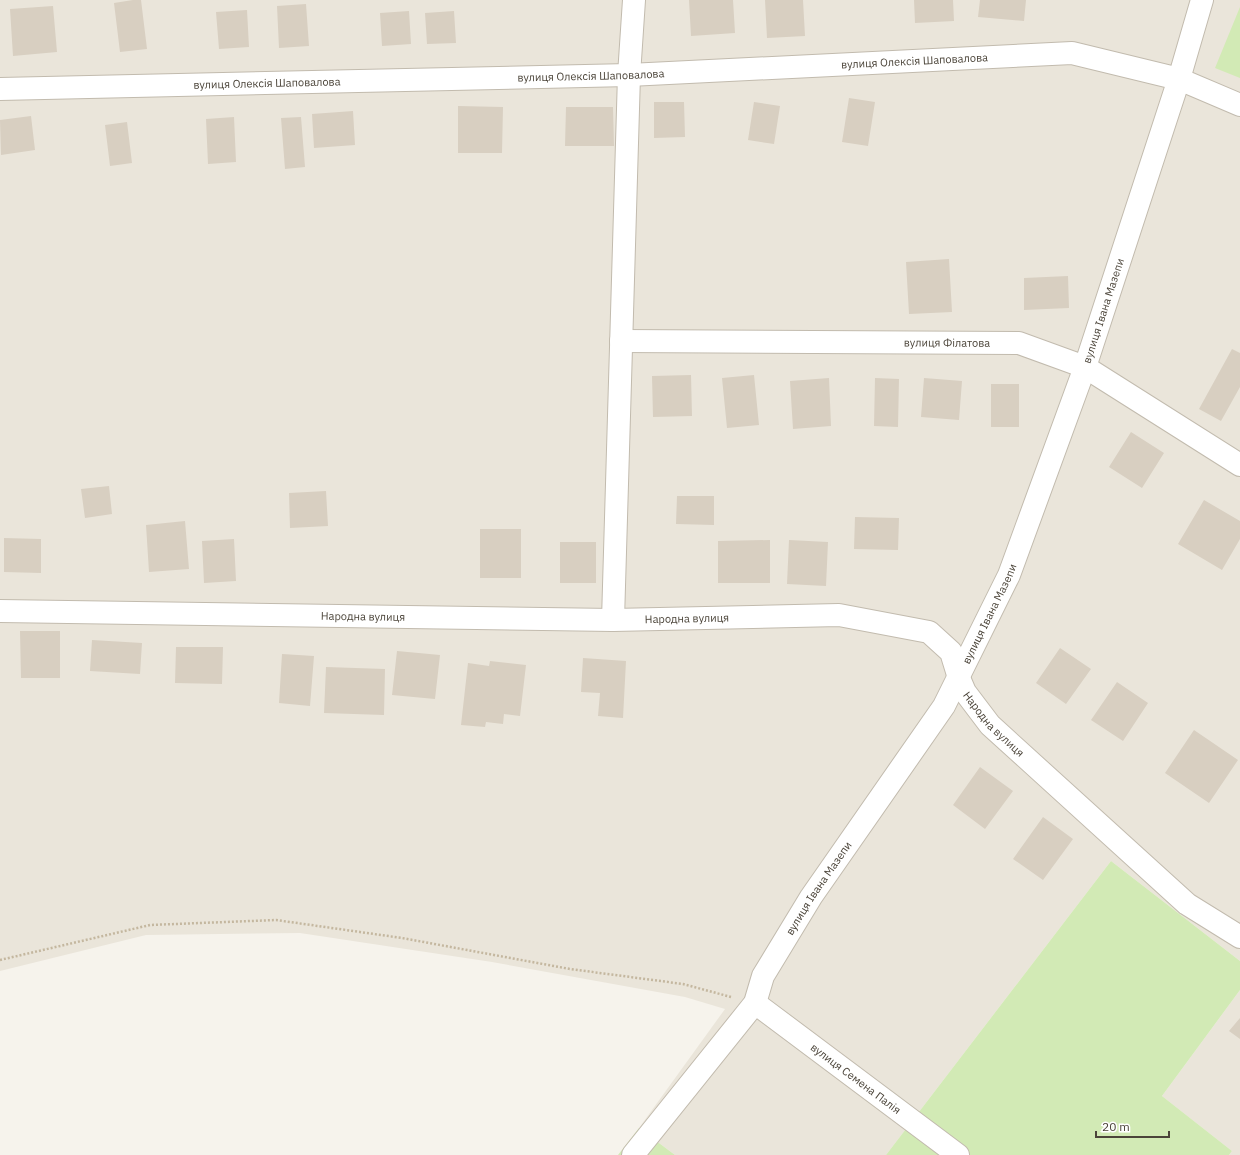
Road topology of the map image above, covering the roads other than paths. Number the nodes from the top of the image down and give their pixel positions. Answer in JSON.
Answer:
{"nodes":[{"id":1,"x":634,"y":0,"type":"edge"},
{"id":2,"x":1202,"y":0,"type":"edge"},
{"id":3,"x":629,"y":75,"type":"junction"},
{"id":4,"x":1179,"y":79,"type":"junction"},
{"id":5,"x":0,"y":89,"type":"edge"},
{"id":6,"x":1240,"y":105,"type":"edge"},
{"id":7,"x":621,"y":341,"type":"junction"},
{"id":8,"x":1086,"y":367,"type":"junction"},
{"id":9,"x":1240,"y":465,"type":"edge"},
{"id":10,"x":0,"y":611,"type":"edge"},
{"id":11,"x":613,"y":620,"type":"junction"},
{"id":12,"x":959,"y":678,"type":"junction"},
{"id":13,"x":1240,"y":937,"type":"edge"},
{"id":14,"x":755,"y":1003,"type":"junction"},
{"id":15,"x":633,"y":1155,"type":"edge"},
{"id":16,"x":958,"y":1155,"type":"edge"}],
"edges":[{"from":1,"to":3,"type":"street"},
{"from":2,"to":4,"type":"street","name":"вулиця Івана Мазепи"},
{"from":3,"to":4,"type":"street","name":"вулиця Олексія Шаповалова"},
{"from":3,"to":5,"type":"street","name":"вулиця Олексія Шаповалова"},
{"from":3,"to":7,"type":"street"},
{"from":4,"to":6,"type":"street","name":"вулиця Олексія Шаповалова"},
{"from":4,"to":8,"type":"street","name":"вулиця Івана Мазепи"},
{"from":7,"to":8,"type":"street","name":"вулиця Філатова"},
{"from":7,"to":11,"type":"street"},
{"from":8,"to":9,"type":"street","name":"вулиця Філатова"},
{"from":8,"to":12,"type":"street","name":"вулиця Івана Мазепи"},
{"from":10,"to":11,"type":"street","name":"Народна вулиця"},
{"from":11,"to":12,"type":"street","name":"Народна вулиця"},
{"from":12,"to":13,"type":"street","name":"Народна вулиця"},
{"from":12,"to":14,"type":"street","name":"вулиця Івана Мазепи"},
{"from":14,"to":15,"type":"street","name":"вулиця Івана Мазепи"},
{"from":14,"to":16,"type":"street","name":"вулиця Семена Палія"}]}
